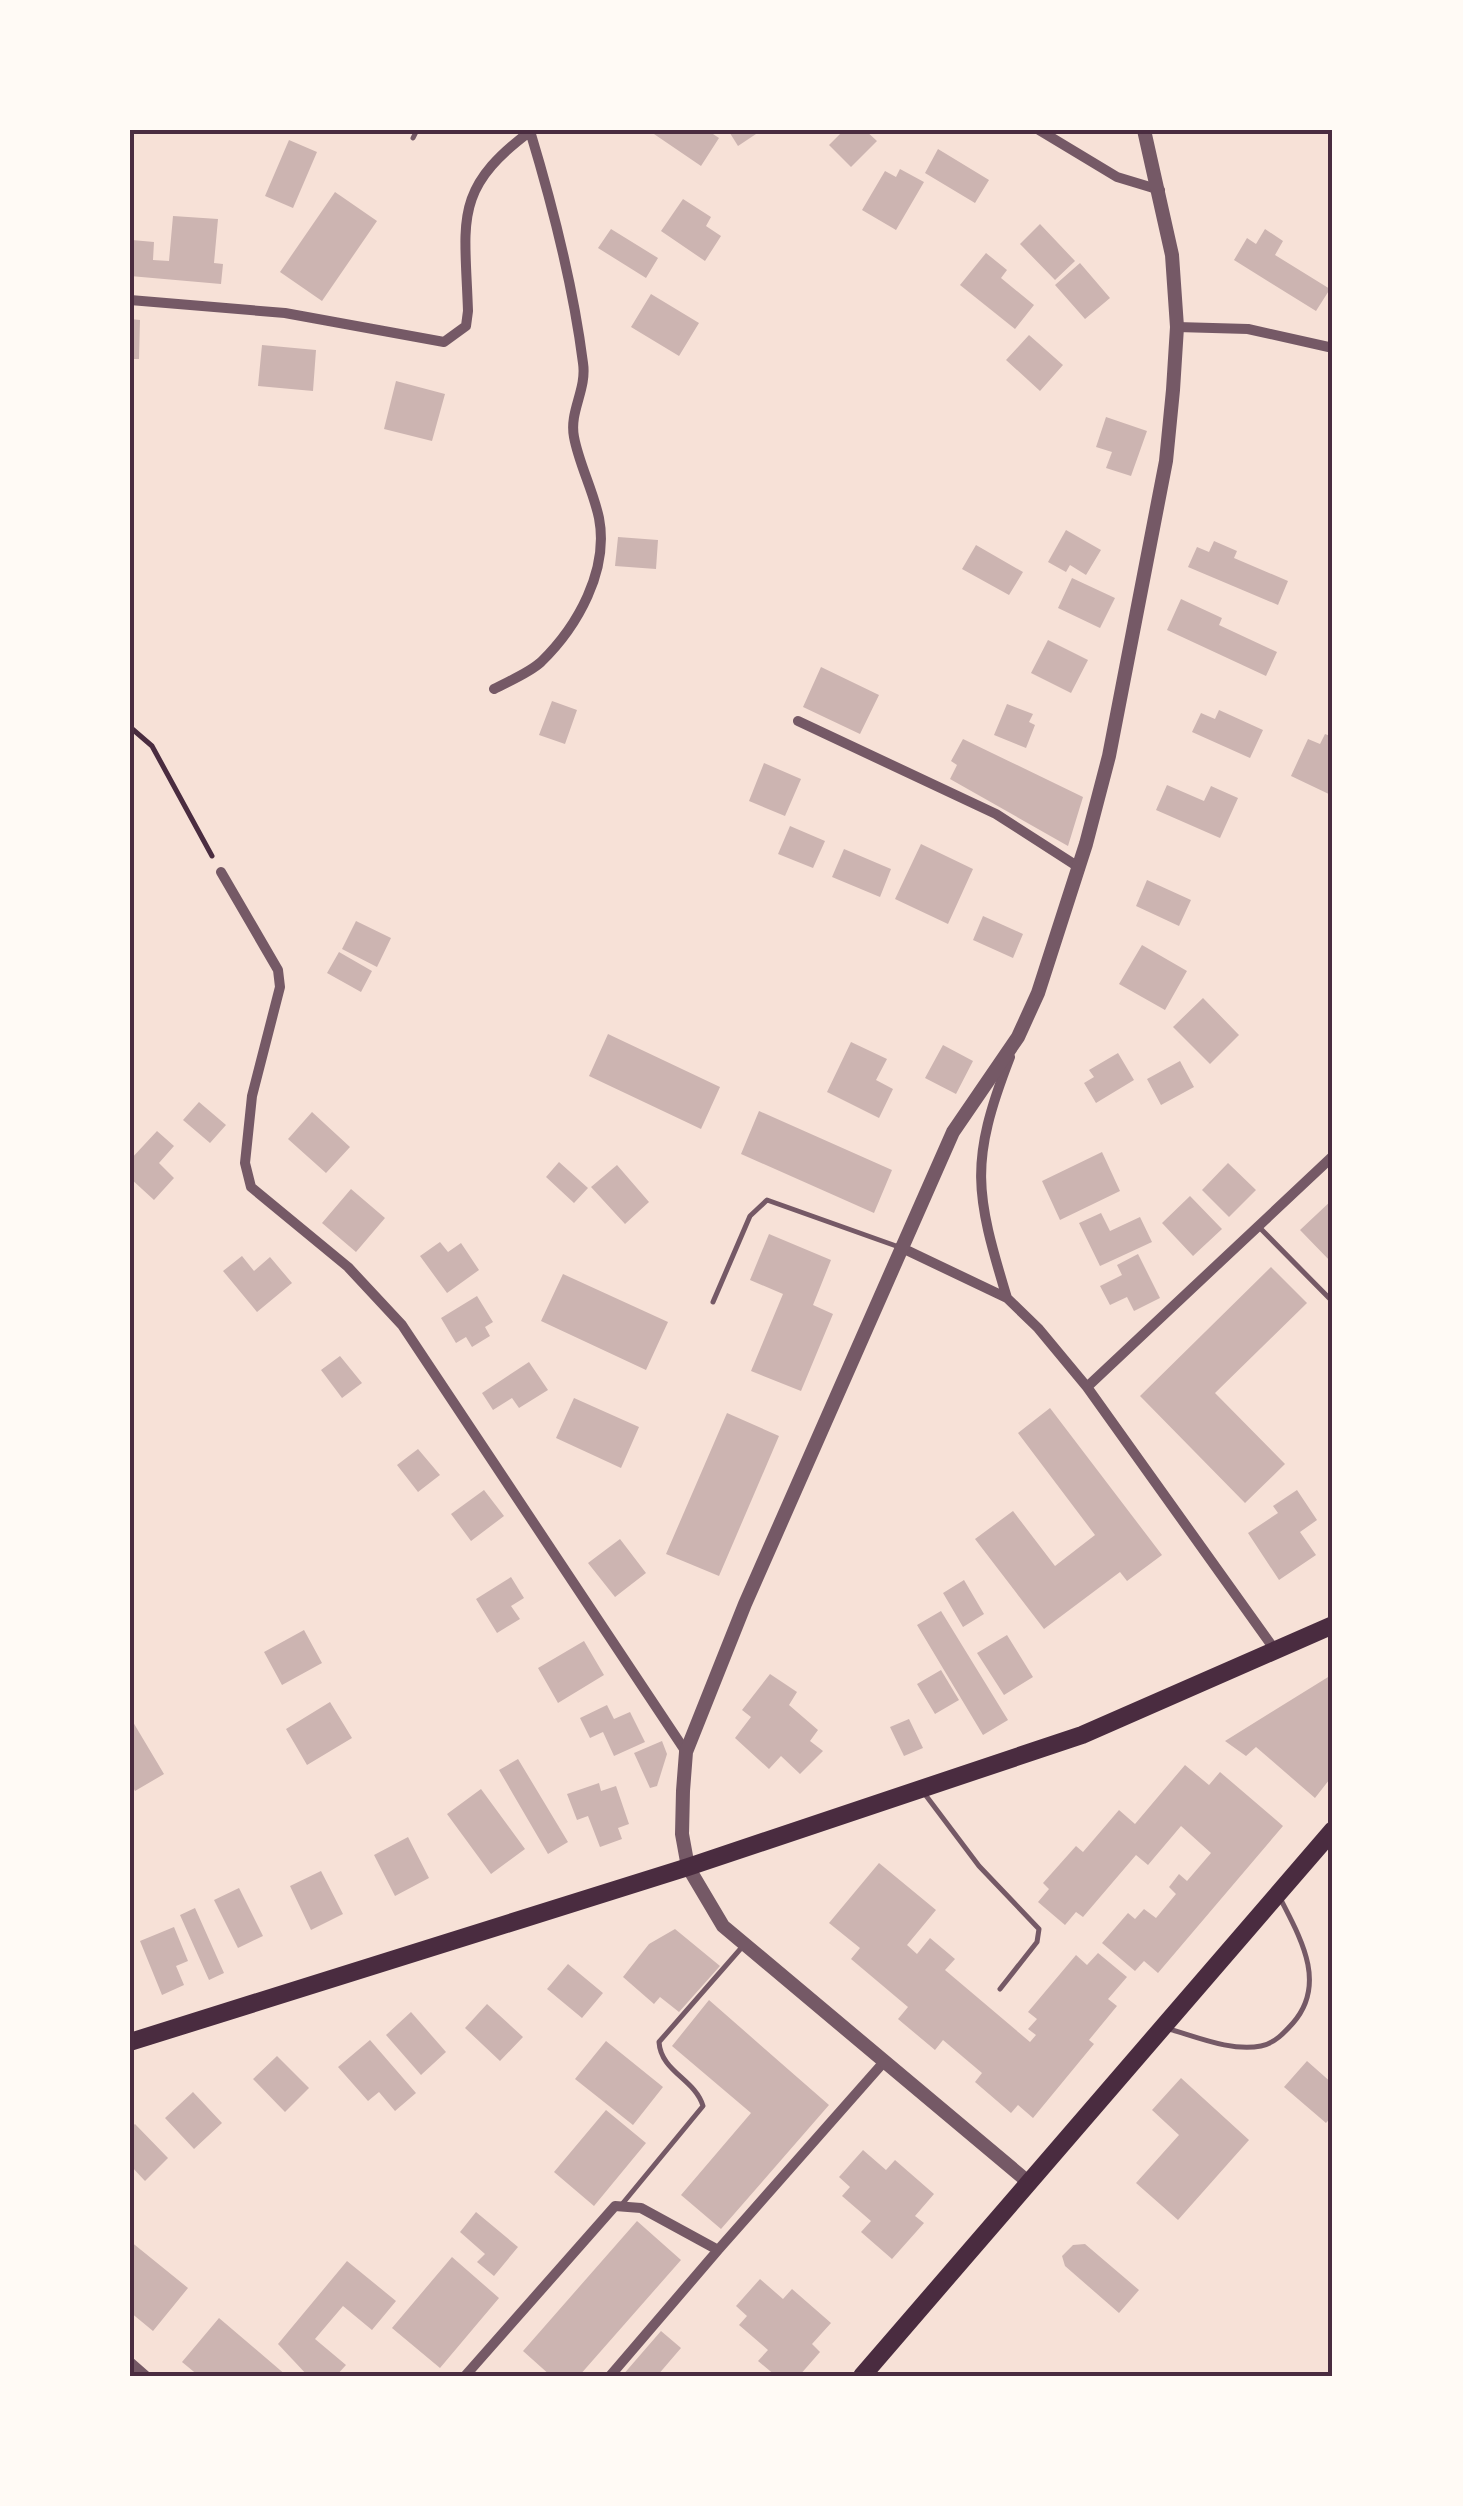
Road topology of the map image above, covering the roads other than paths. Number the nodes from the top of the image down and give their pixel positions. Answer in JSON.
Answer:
{"nodes":[{"id":1,"x":417,"y":130,"type":"edge"},
{"id":2,"x":531,"y":130,"type":"edge"},
{"id":3,"x":1039,"y":130,"type":"edge"},
{"id":4,"x":1144,"y":130,"type":"edge"},
{"id":5,"x":413,"y":138,"type":"dead end"},
{"id":6,"x":1160,"y":190,"type":"junction"},
{"id":7,"x":130,"y":300,"type":"edge"},
{"id":8,"x":1177,"y":327,"type":"junction"},
{"id":9,"x":1333,"y":348,"type":"edge"},
{"id":10,"x":494,"y":689,"type":"dead end"},
{"id":11,"x":798,"y":722,"type":"dead end"},
{"id":12,"x":1080,"y":868,"type":"junction"},
{"id":13,"x":221,"y":872,"type":"road end"},
{"id":14,"x":1018,"y":1037,"type":"junction"},
{"id":15,"x":1333,"y":1156,"type":"edge"},
{"id":16,"x":1259,"y":1227,"type":"junction"},
{"id":17,"x":900,"y":1247,"type":"junction"},
{"id":18,"x":1007,"y":1298,"type":"junction"},
{"id":19,"x":713,"y":1302,"type":"dead end"},
{"id":20,"x":1333,"y":1302,"type":"edge"},
{"id":21,"x":1087,"y":1387,"type":"junction"},
{"id":22,"x":1333,"y":1625,"type":"edge"},
{"id":23,"x":1275,"y":1650,"type":"junction"},
{"id":24,"x":686,"y":1752,"type":"junction"},
{"id":25,"x":922,"y":1790,"type":"junction"},
{"id":26,"x":1333,"y":1830,"type":"edge"},
{"id":27,"x":688,"y":1866,"type":"junction"},
{"id":28,"x":1278,"y":1893,"type":"junction"},
{"id":29,"x":743,"y":1946,"type":"junction"},
{"id":30,"x":1000,"y":1989,"type":"dead end"},
{"id":31,"x":1161,"y":2028,"type":"junction"},
{"id":32,"x":130,"y":2042,"type":"edge"},
{"id":33,"x":884,"y":2062,"type":"junction"},
{"id":34,"x":1027,"y":2181,"type":"junction"},
{"id":35,"x":623,"y":2204,"type":"junction"},
{"id":36,"x":718,"y":2250,"type":"junction"},
{"id":37,"x":130,"y":2362,"type":"edge"},
{"id":38,"x":146,"y":2376,"type":"edge"},
{"id":39,"x":466,"y":2376,"type":"edge"},
{"id":40,"x":610,"y":2376,"type":"edge"},
{"id":41,"x":862,"y":2376,"type":"edge"}],
"edges":[{"from":1,"to":5,"type":"lane"},
{"from":2,"to":7,"type":"street"},
{"from":2,"to":10,"type":"street"},
{"from":3,"to":6,"type":"street"},
{"from":4,"to":6,"type":"street"},
{"from":6,"to":8,"type":"street"},
{"from":8,"to":9,"type":"street"},
{"from":8,"to":12,"type":"street"},
{"from":11,"to":12,"type":"street"},
{"from":12,"to":14,"type":"street"},
{"from":13,"to":24,"type":"street"},
{"from":14,"to":17,"type":"street"},
{"from":14,"to":18,"type":"street"},
{"from":15,"to":16,"type":"street"},
{"from":16,"to":20,"type":"lane"},
{"from":16,"to":21,"type":"street"},
{"from":17,"to":18,"type":"street"},
{"from":17,"to":19,"type":"lane"},
{"from":17,"to":24,"type":"street"},
{"from":18,"to":21,"type":"street"},
{"from":21,"to":23,"type":"street"},
{"from":22,"to":23,"type":"main road"},
{"from":23,"to":25,"type":"main road"},
{"from":24,"to":27,"type":"street"},
{"from":25,"to":27,"type":"main road"},
{"from":25,"to":30,"type":"lane"},
{"from":26,"to":28,"type":"main road"},
{"from":27,"to":29,"type":"street"},
{"from":27,"to":32,"type":"main road"},
{"from":28,"to":31,"type":"main road"},
{"from":28,"to":31,"type":"lane"},
{"from":29,"to":33,"type":"street"},
{"from":29,"to":35,"type":"lane"},
{"from":31,"to":34,"type":"main road"},
{"from":33,"to":34,"type":"street"},
{"from":33,"to":36,"type":"street"},
{"from":34,"to":41,"type":"main road"},
{"from":35,"to":36,"type":"street"},
{"from":35,"to":39,"type":"street"},
{"from":36,"to":40,"type":"street"},
{"from":37,"to":38,"type":"street"}]}
